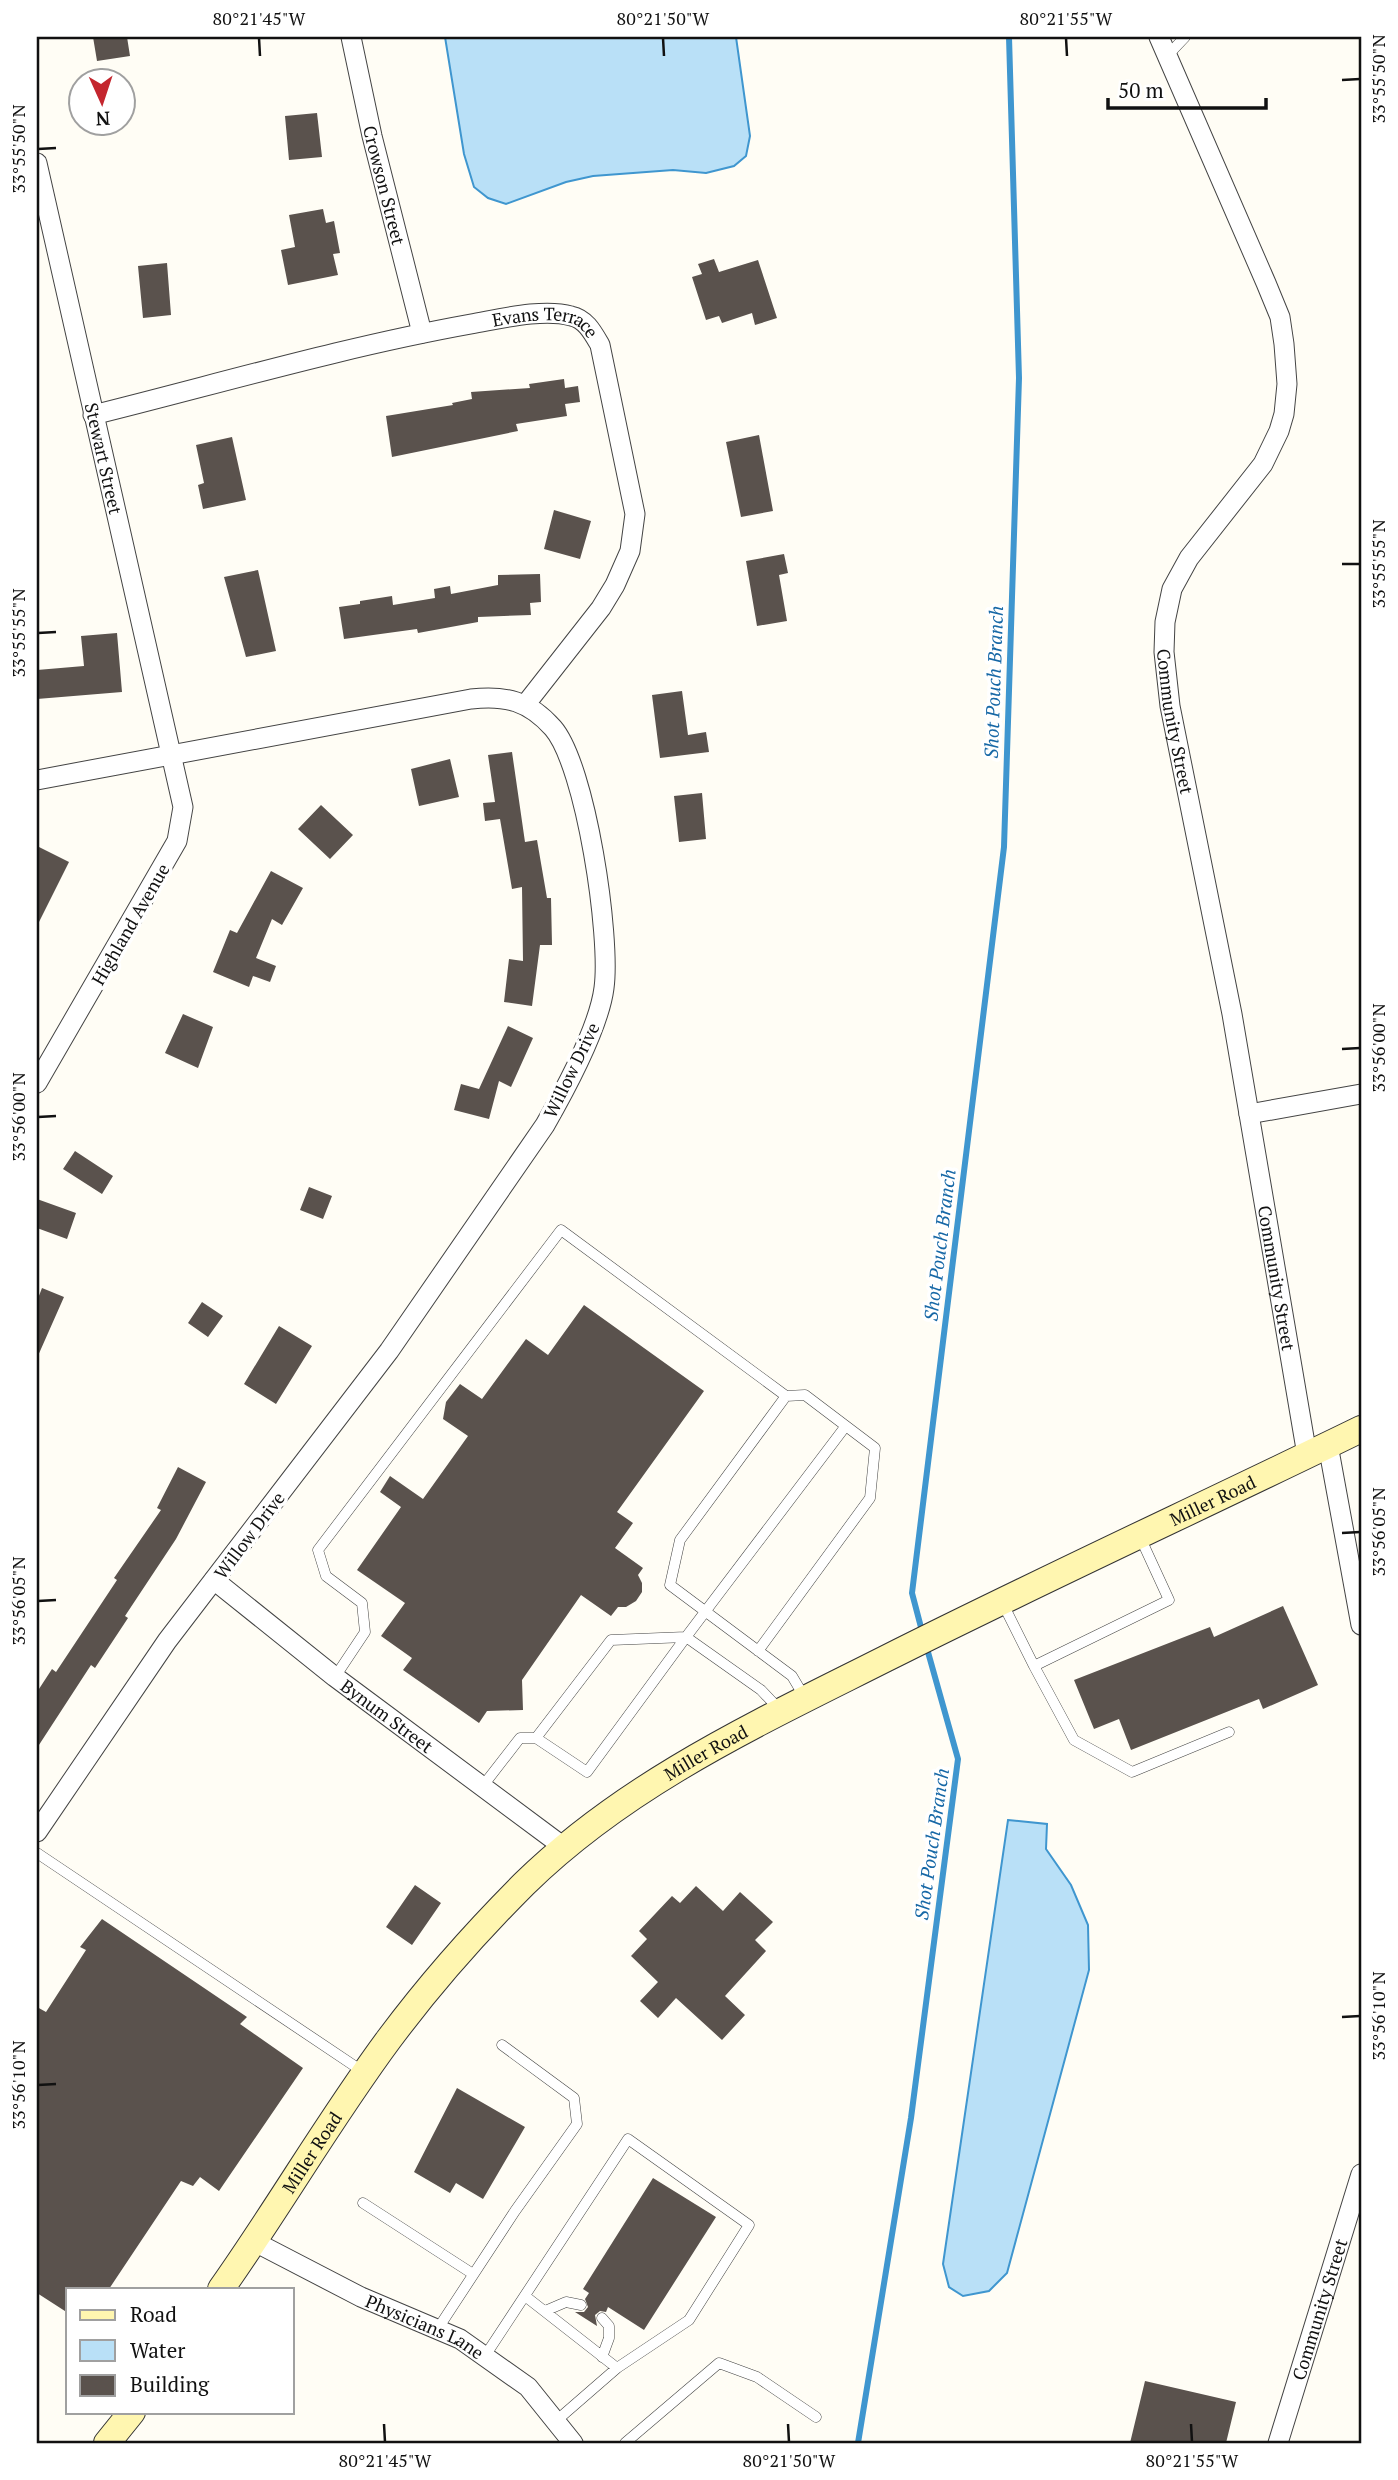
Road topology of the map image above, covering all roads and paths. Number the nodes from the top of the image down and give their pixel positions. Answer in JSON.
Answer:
{"nodes":[{"id":1,"x":351,"y":37,"type":"edge"},
{"id":2,"x":1159,"y":37,"type":"edge"},
{"id":3,"x":1185,"y":37,"type":"edge"},
{"id":4,"x":1167,"y":55,"type":"junction"},
{"id":5,"x":37,"y":163,"type":"edge"},
{"id":6,"x":422,"y":333,"type":"junction"},
{"id":7,"x":93,"y":415,"type":"junction"},
{"id":8,"x":525,"y":705,"type":"junction"},
{"id":9,"x":172,"y":754,"type":"junction"},
{"id":10,"x":37,"y":780,"type":"edge"},
{"id":11,"x":37,"y":1083,"type":"edge"},
{"id":12,"x":1361,"y":1094,"type":"edge"},
{"id":13,"x":1249,"y":1114,"type":"junction"},
{"id":14,"x":786,"y":1396,"type":"junction"},
{"id":15,"x":845,"y":1427,"type":"junction"},
{"id":16,"x":1361,"y":1429,"type":"edge"},
{"id":17,"x":1318,"y":1450,"type":"junction"},
{"id":18,"x":1139,"y":1537,"type":"junction"},
{"id":19,"x":214,"y":1580,"type":"junction"},
{"id":20,"x":1002,"y":1602,"type":"junction"},
{"id":21,"x":705,"y":1611,"type":"junction"},
{"id":22,"x":1361,"y":1625,"type":"edge"},
{"id":23,"x":686,"y":1637,"type":"junction"},
{"id":24,"x":758,"y":1651,"type":"junction"},
{"id":25,"x":1034,"y":1666,"type":"junction"},
{"id":26,"x":335,"y":1677,"type":"junction"},
{"id":27,"x":805,"y":1698,"type":"junction"},
{"id":28,"x":781,"y":1710,"type":"junction"},
{"id":29,"x":1229,"y":1731,"type":"dead end"},
{"id":30,"x":536,"y":1738,"type":"junction"},
{"id":31,"x":482,"y":1787,"type":"junction"},
{"id":32,"x":37,"y":1832,"type":"edge"},
{"id":33,"x":565,"y":1848,"type":"junction"},
{"id":34,"x":37,"y":1853,"type":"edge"},
{"id":35,"x":502,"y":2045,"type":"dead end"},
{"id":36,"x":365,"y":2073,"type":"junction"},
{"id":37,"x":1361,"y":2174,"type":"edge"},
{"id":38,"x":363,"y":2203,"type":"dead end"},
{"id":39,"x":253,"y":2241,"type":"junction"},
{"id":40,"x":474,"y":2274,"type":"junction"},
{"id":41,"x":221,"y":2288,"type":"edge"},
{"id":42,"x":525,"y":2296,"type":"junction"},
{"id":43,"x":580,"y":2305,"type":"dead end"},
{"id":44,"x":545,"y":2311,"type":"junction"},
{"id":45,"x":602,"y":2318,"type":"dead end"},
{"id":46,"x":438,"y":2330,"type":"junction"},
{"id":47,"x":485,"y":2356,"type":"junction"},
{"id":48,"x":602,"y":2357,"type":"junction"},
{"id":49,"x":617,"y":2368,"type":"junction"},
{"id":50,"x":130,"y":2414,"type":"edge"},
{"id":51,"x":816,"y":2417,"type":"dead end"},
{"id":52,"x":556,"y":2421,"type":"junction"},
{"id":53,"x":107,"y":2443,"type":"edge"},
{"id":54,"x":573,"y":2443,"type":"edge"},
{"id":55,"x":625,"y":2443,"type":"edge"},
{"id":56,"x":1278,"y":2443,"type":"edge"}],
"edges":[{"from":1,"to":6,"type":"street","name":"Crowson Street"},
{"from":2,"to":4,"type":"street","name":"Community Street"},
{"from":3,"to":4,"type":"lane"},
{"from":4,"to":13,"type":"street","name":"Community Street"},
{"from":5,"to":7,"type":"street","name":"Stewart Street"},
{"from":6,"to":7,"type":"street","name":"Evans Terrace"},
{"from":6,"to":8,"type":"street","name":"Evans Terrace"},
{"from":7,"to":9,"type":"street","name":"Stewart Street"},
{"from":8,"to":9,"type":"street","name":"Willow Drive"},
{"from":8,"to":19,"type":"street","name":"Willow Drive"},
{"from":9,"to":10,"type":"street","name":"Willow Drive"},
{"from":9,"to":11,"type":"street","name":"Highland Avenue"},
{"from":12,"to":13,"type":"street"},
{"from":13,"to":17,"type":"street","name":"Community Street"},
{"from":14,"to":15,"type":"lane"},
{"from":14,"to":21,"type":"lane"},
{"from":14,"to":26,"type":"lane"},
{"from":15,"to":21,"type":"lane"},
{"from":15,"to":24,"type":"lane"},
{"from":16,"to":17,"type":"main road","name":"Miller Road"},
{"from":17,"to":18,"type":"main road","name":"Miller Road"},
{"from":17,"to":22,"type":"street","name":"Community Street"},
{"from":18,"to":20,"type":"main road","name":"Miller Road"},
{"from":18,"to":25,"type":"lane"},
{"from":19,"to":26,"type":"street","name":"Bynum Street"},
{"from":19,"to":32,"type":"street","name":"Willow Drive"},
{"from":20,"to":25,"type":"lane"},
{"from":20,"to":27,"type":"main road","name":"Miller Road"},
{"from":21,"to":23,"type":"lane"},
{"from":21,"to":24,"type":"lane"},
{"from":23,"to":28,"type":"lane"},
{"from":23,"to":30,"type":"lane"},
{"from":23,"to":30,"type":"lane"},
{"from":24,"to":27,"type":"lane"},
{"from":25,"to":29,"type":"lane"},
{"from":26,"to":31,"type":"street","name":"Bynum Street"},
{"from":27,"to":28,"type":"main road","name":"Miller Road"},
{"from":28,"to":33,"type":"main road","name":"Miller Road"},
{"from":30,"to":31,"type":"lane"},
{"from":31,"to":33,"type":"street","name":"Bynum Street"},
{"from":33,"to":36,"type":"main road","name":"Miller Road"},
{"from":34,"to":36,"type":"lane"},
{"from":35,"to":40,"type":"lane"},
{"from":36,"to":39,"type":"main road","name":"Miller Road"},
{"from":37,"to":56,"type":"street","name":"Community Street"},
{"from":38,"to":40,"type":"lane"},
{"from":39,"to":41,"type":"main road","name":"Miller Road"},
{"from":39,"to":46,"type":"street","name":"Physicians Lane"},
{"from":40,"to":46,"type":"lane"},
{"from":42,"to":44,"type":"lane"},
{"from":42,"to":47,"type":"lane"},
{"from":42,"to":49,"type":"lane"},
{"from":43,"to":44,"type":"lane"},
{"from":44,"to":48,"type":"lane"},
{"from":45,"to":48,"type":"lane"},
{"from":46,"to":47,"type":"street","name":"Physicians Lane"},
{"from":47,"to":52,"type":"street","name":"Physicians Lane"},
{"from":48,"to":49,"type":"lane"},
{"from":49,"to":52,"type":"lane"},
{"from":50,"to":53,"type":"main road"},
{"from":51,"to":55,"type":"lane"},
{"from":52,"to":54,"type":"street","name":"Physicians Lane"}]}
